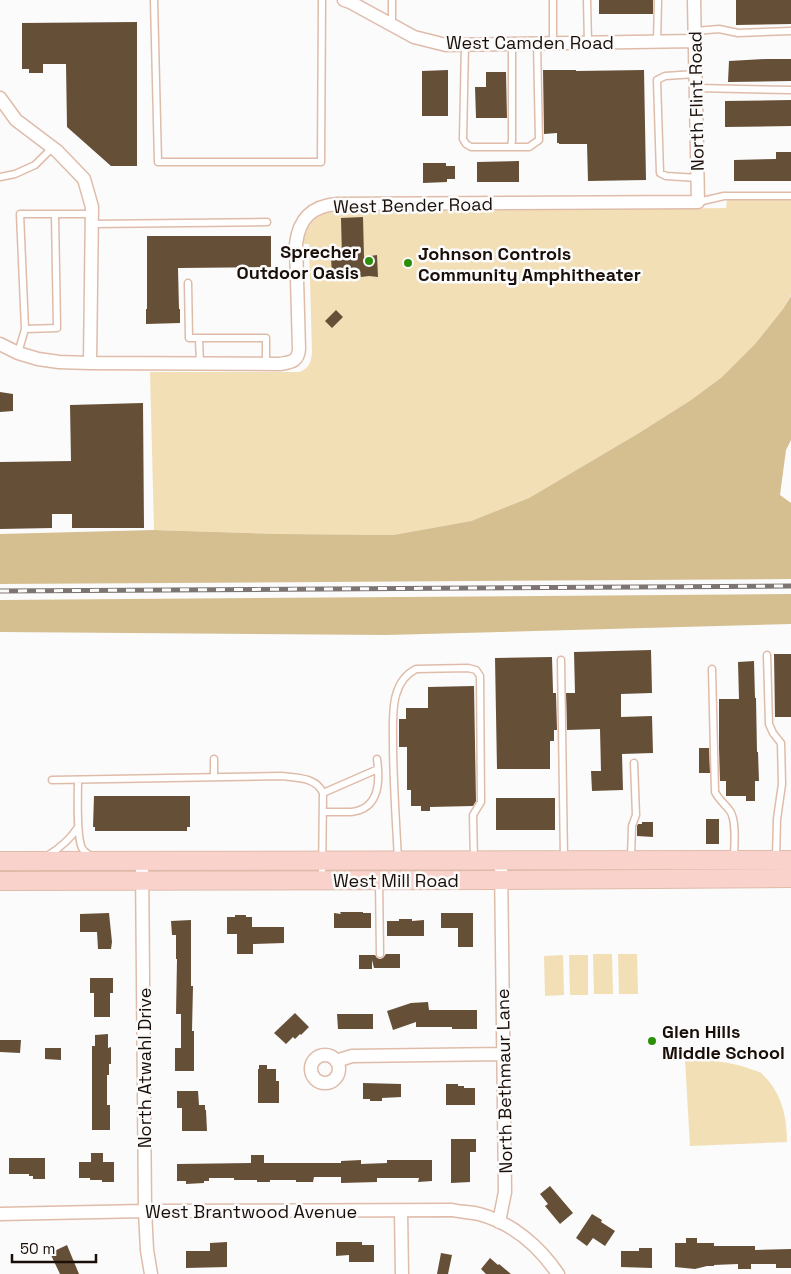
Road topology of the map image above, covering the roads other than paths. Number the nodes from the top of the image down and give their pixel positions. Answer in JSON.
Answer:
{"nodes":[{"id":1,"x":154,"y":0,"type":"edge"},
{"id":2,"x":322,"y":0,"type":"edge"},
{"id":3,"x":344,"y":0,"type":"edge"},
{"id":4,"x":392,"y":0,"type":"edge"},
{"id":5,"x":553,"y":0,"type":"edge"},
{"id":6,"x":587,"y":0,"type":"edge"},
{"id":7,"x":658,"y":0,"type":"edge"},
{"id":8,"x":694,"y":0,"type":"edge"},
{"id":9,"x":392,"y":24,"type":"junction"},
{"id":10,"x":791,"y":31,"type":"edge"},
{"id":11,"x":695,"y":36,"type":"junction"},
{"id":12,"x":588,"y":42,"type":"junction"},
{"id":13,"x":657,"y":42,"type":"junction"},
{"id":14,"x":537,"y":43,"type":"junction"},
{"id":15,"x":553,"y":43,"type":"junction"},
{"id":16,"x":465,"y":44,"type":"junction"},
{"id":17,"x":512,"y":44,"type":"junction"},
{"id":18,"x":696,"y":74,"type":"junction"},
{"id":19,"x":696,"y":88,"type":"junction"},
{"id":20,"x":791,"y":90,"type":"edge"},
{"id":21,"x":0,"y":98,"type":"edge"},
{"id":22,"x":512,"y":143,"type":"junction"},
{"id":23,"x":52,"y":148,"type":"junction"},
{"id":24,"x":0,"y":177,"type":"edge"},
{"id":25,"x":698,"y":178,"type":"junction"},
{"id":26,"x":791,"y":196,"type":"edge"},
{"id":27,"x":698,"y":202,"type":"junction"},
{"id":28,"x":55,"y":214,"type":"junction"},
{"id":29,"x":92,"y":219,"type":"junction"},
{"id":30,"x":267,"y":222,"type":"dead end"},
{"id":31,"x":188,"y":283,"type":"dead end"},
{"id":32,"x":26,"y":329,"type":"junction"},
{"id":33,"x":199,"y":338,"type":"junction"},
{"id":34,"x":0,"y":344,"type":"edge"},
{"id":35,"x":18,"y":353,"type":"junction"},
{"id":36,"x":90,"y":363,"type":"junction"},
{"id":37,"x":200,"y":364,"type":"junction"},
{"id":38,"x":266,"y":364,"type":"junction"},
{"id":39,"x":767,"y":655,"type":"dead end"},
{"id":40,"x":562,"y":660,"type":"dead end"},
{"id":41,"x":712,"y":670,"type":"dead end"},
{"id":42,"x":214,"y":759,"type":"dead end"},
{"id":43,"x":377,"y":759,"type":"dead end"},
{"id":44,"x":634,"y":763,"type":"dead end"},
{"id":45,"x":378,"y":769,"type":"junction"},
{"id":46,"x":214,"y":777,"type":"junction"},
{"id":47,"x":52,"y":780,"type":"dead end"},
{"id":48,"x":78,"y":780,"type":"junction"},
{"id":49,"x":324,"y":793,"type":"junction"},
{"id":50,"x":324,"y":812,"type":"junction"},
{"id":51,"x":78,"y":827,"type":"junction"},
{"id":52,"x":784,"y":860,"type":"edge"},
{"id":53,"x":0,"y":861,"type":"edge"},
{"id":54,"x":37,"y":861,"type":"junction"},
{"id":55,"x":99,"y":861,"type":"junction"},
{"id":56,"x":142,"y":861,"type":"junction"},
{"id":57,"x":322,"y":861,"type":"junction"},
{"id":58,"x":398,"y":861,"type":"junction"},
{"id":59,"x":474,"y":861,"type":"junction"},
{"id":60,"x":501,"y":861,"type":"junction"},
{"id":61,"x":564,"y":861,"type":"junction"},
{"id":62,"x":631,"y":861,"type":"junction"},
{"id":63,"x":734,"y":870,"type":"junction"},
{"id":64,"x":791,"y":878,"type":"edge"},
{"id":65,"x":322,"y":880,"type":"junction"},
{"id":66,"x":379,"y":880,"type":"junction"},
{"id":67,"x":502,"y":880,"type":"junction"},
{"id":68,"x":142,"y":881,"type":"junction"},
{"id":69,"x":0,"y":882,"type":"edge"},
{"id":70,"x":380,"y":954,"type":"dead end"},
{"id":71,"x":503,"y":1054,"type":"junction"},
{"id":72,"x":336,"y":1061,"type":"dead end"},
{"id":73,"x":145,"y":1211,"type":"junction"},
{"id":74,"x":401,"y":1211,"type":"junction"},
{"id":75,"x":0,"y":1214,"type":"edge"},
{"id":76,"x":500,"y":1222,"type":"junction"},
{"id":77,"x":151,"y":1274,"type":"edge"},
{"id":78,"x":402,"y":1274,"type":"edge"},
{"id":79,"x":558,"y":1274,"type":"edge"}],
"edges":[{"from":1,"to":2,"type":"lane"},
{"from":3,"to":9,"type":"street","name":"West Camden Road"},
{"from":4,"to":9,"type":"lane"},
{"from":5,"to":15,"type":"lane"},
{"from":6,"to":12,"type":"lane"},
{"from":7,"to":13,"type":"lane"},
{"from":8,"to":11,"type":"street","name":"North Flint Road"},
{"from":9,"to":16,"type":"street","name":"West Camden Road"},
{"from":10,"to":11,"type":"lane"},
{"from":11,"to":13,"type":"street","name":"West Camden Road"},
{"from":11,"to":18,"type":"street","name":"North Flint Road"},
{"from":12,"to":13,"type":"street","name":"West Camden Road"},
{"from":12,"to":15,"type":"street","name":"West Camden Road"},
{"from":14,"to":15,"type":"street","name":"West Camden Road"},
{"from":14,"to":17,"type":"street","name":"West Camden Road"},
{"from":14,"to":22,"type":"lane"},
{"from":16,"to":17,"type":"street","name":"West Camden Road"},
{"from":16,"to":22,"type":"lane"},
{"from":17,"to":22,"type":"lane"},
{"from":18,"to":19,"type":"street","name":"North Flint Road"},
{"from":18,"to":25,"type":"lane"},
{"from":19,"to":20,"type":"lane"},
{"from":19,"to":25,"type":"street","name":"North Flint Road"},
{"from":21,"to":23,"type":"street"},
{"from":23,"to":24,"type":"lane"},
{"from":23,"to":29,"type":"street"},
{"from":25,"to":27,"type":"street","name":"North Flint Road"},
{"from":26,"to":27,"type":"lane"},
{"from":27,"to":38,"type":"street","name":"West Bender Road"},
{"from":28,"to":29,"type":"lane"},
{"from":28,"to":32,"type":"lane"},
{"from":28,"to":32,"type":"lane"},
{"from":29,"to":30,"type":"lane"},
{"from":29,"to":36,"type":"street"},
{"from":31,"to":33,"type":"lane"},
{"from":32,"to":35,"type":"lane"},
{"from":33,"to":37,"type":"lane"},
{"from":33,"to":38,"type":"lane"},
{"from":34,"to":35,"type":"street","name":"West Bender Road"},
{"from":35,"to":36,"type":"street","name":"West Bender Road"},
{"from":36,"to":37,"type":"street","name":"West Bender Road"},
{"from":37,"to":38,"type":"street","name":"West Bender Road"},
{"from":39,"to":52,"type":"lane"},
{"from":40,"to":61,"type":"lane"},
{"from":41,"to":63,"type":"lane"},
{"from":42,"to":46,"type":"lane"},
{"from":43,"to":45,"type":"lane"},
{"from":44,"to":62,"type":"lane"},
{"from":45,"to":49,"type":"lane"},
{"from":45,"to":50,"type":"lane"},
{"from":46,"to":48,"type":"lane"},
{"from":46,"to":49,"type":"lane"},
{"from":47,"to":48,"type":"lane"},
{"from":48,"to":51,"type":"lane"},
{"from":49,"to":50,"type":"lane"},
{"from":50,"to":57,"type":"lane"},
{"from":51,"to":54,"type":"lane"},
{"from":51,"to":55,"type":"lane"},
{"from":52,"to":63,"type":"main road","name":"West Mill Road"},
{"from":53,"to":54,"type":"main road","name":"West Mill Road"},
{"from":54,"to":55,"type":"main road","name":"West Mill Road"},
{"from":55,"to":56,"type":"main road","name":"West Mill Road"},
{"from":56,"to":57,"type":"main road","name":"West Mill Road"},
{"from":56,"to":68,"type":"street","name":"North Atwahl Drive"},
{"from":57,"to":58,"type":"main road","name":"West Mill Road"},
{"from":57,"to":65,"type":"lane"},
{"from":58,"to":59,"type":"main road","name":"West Mill Road"},
{"from":58,"to":59,"type":"lane"},
{"from":59,"to":60,"type":"main road","name":"West Mill Road"},
{"from":60,"to":61,"type":"main road","name":"West Mill Road"},
{"from":60,"to":67,"type":"street","name":"North Bethmaur Lane"},
{"from":61,"to":62,"type":"main road","name":"West Mill Road"},
{"from":62,"to":63,"type":"main road","name":"West Mill Road"},
{"from":63,"to":64,"type":"main road","name":"West Mill Road"},
{"from":63,"to":67,"type":"main road","name":"West Mill Road"},
{"from":65,"to":66,"type":"main road","name":"West Mill Road"},
{"from":65,"to":68,"type":"main road","name":"West Mill Road"},
{"from":66,"to":67,"type":"main road","name":"West Mill Road"},
{"from":66,"to":70,"type":"lane"},
{"from":67,"to":71,"type":"street","name":"North Bethmaur Lane"},
{"from":68,"to":69,"type":"main road","name":"West Mill Road"},
{"from":68,"to":73,"type":"street","name":"North Atwahl Drive"},
{"from":71,"to":72,"type":"street"},
{"from":71,"to":76,"type":"street","name":"North Bethmaur Lane"},
{"from":73,"to":74,"type":"street","name":"West Brantwood Avenue"},
{"from":73,"to":75,"type":"street","name":"West Brantwood Avenue"},
{"from":73,"to":77,"type":"street","name":"North Atwahl Drive"},
{"from":74,"to":76,"type":"street","name":"West Brantwood Avenue"},
{"from":74,"to":78,"type":"street"},
{"from":76,"to":79,"type":"street"}]}
